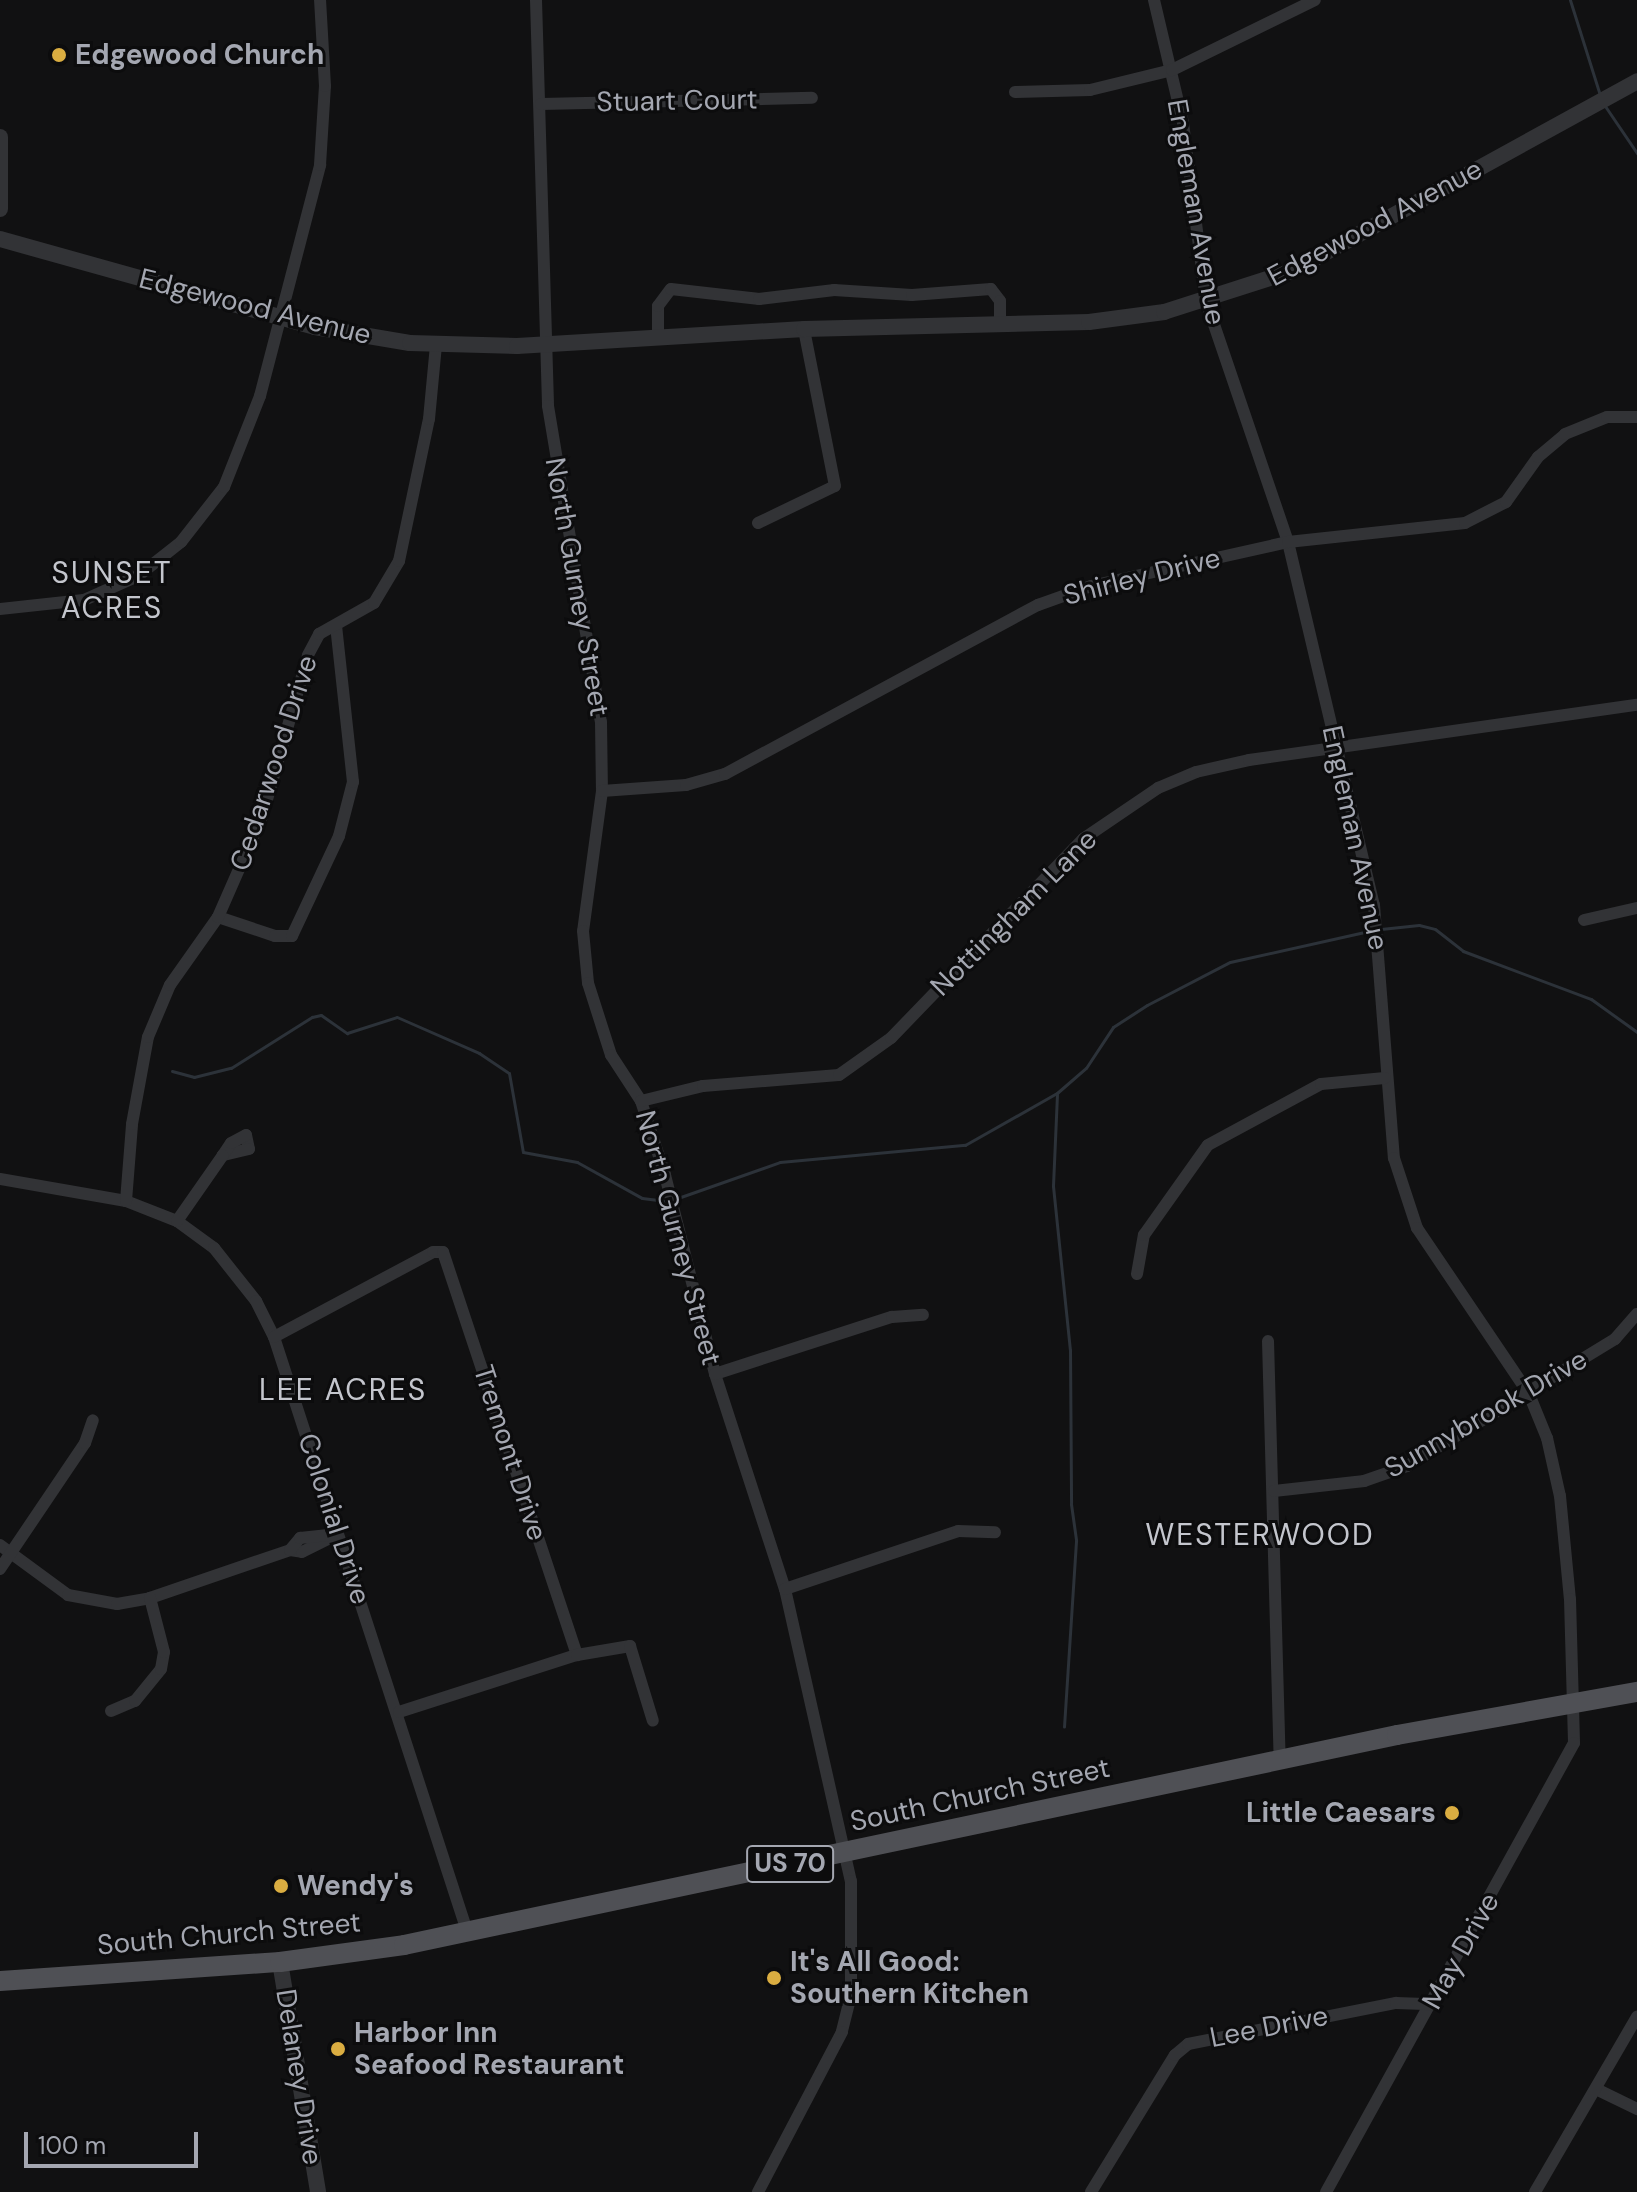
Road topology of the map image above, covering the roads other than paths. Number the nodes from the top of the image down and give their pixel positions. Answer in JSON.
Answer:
{"nodes":[{"id":1,"x":320,"y":0,"type":"edge"},
{"id":2,"x":536,"y":0,"type":"edge"},
{"id":3,"x":1154,"y":0,"type":"edge"},
{"id":4,"x":1315,"y":0,"type":"edge"},
{"id":5,"x":1172,"y":70,"type":"junction"},
{"id":6,"x":1637,"y":81,"type":"edge"},
{"id":7,"x":1015,"y":92,"type":"dead end"},
{"id":8,"x":812,"y":98,"type":"dead end"},
{"id":9,"x":541,"y":104,"type":"junction"},
{"id":10,"x":0,"y":137,"type":"edge"},
{"id":11,"x":0,"y":209,"type":"edge"},
{"id":12,"x":0,"y":239,"type":"edge"},
{"id":13,"x":1206,"y":301,"type":"junction"},
{"id":14,"x":279,"y":317,"type":"junction"},
{"id":15,"x":1000,"y":325,"type":"junction"},
{"id":16,"x":804,"y":329,"type":"junction"},
{"id":17,"x":658,"y":337,"type":"junction"},
{"id":18,"x":545,"y":344,"type":"junction"},
{"id":19,"x":436,"y":345,"type":"junction"},
{"id":20,"x":1637,"y":417,"type":"edge"},
{"id":21,"x":758,"y":523,"type":"dead end"},
{"id":22,"x":1288,"y":542,"type":"junction"},
{"id":23,"x":0,"y":609,"type":"edge"},
{"id":24,"x":336,"y":626,"type":"junction"},
{"id":25,"x":1637,"y":705,"type":"edge"},
{"id":26,"x":1338,"y":747,"type":"junction"},
{"id":27,"x":602,"y":791,"type":"junction"},
{"id":28,"x":1637,"y":908,"type":"edge"},
{"id":29,"x":218,"y":917,"type":"junction"},
{"id":30,"x":1584,"y":920,"type":"dead end"},
{"id":31,"x":1385,"y":1078,"type":"junction"},
{"id":32,"x":641,"y":1101,"type":"junction"},
{"id":33,"x":223,"y":1155,"type":"dead end"},
{"id":34,"x":0,"y":1179,"type":"edge"},
{"id":35,"x":126,"y":1201,"type":"junction"},
{"id":36,"x":177,"y":1221,"type":"junction"},
{"id":37,"x":1137,"y":1274,"type":"dead end"},
{"id":38,"x":1637,"y":1314,"type":"edge"},
{"id":39,"x":923,"y":1315,"type":"dead end"},
{"id":40,"x":274,"y":1337,"type":"junction"},
{"id":41,"x":1268,"y":1341,"type":"dead end"},
{"id":42,"x":715,"y":1374,"type":"junction"},
{"id":43,"x":1529,"y":1394,"type":"junction"},
{"id":44,"x":93,"y":1420,"type":"dead end"},
{"id":45,"x":1274,"y":1491,"type":"junction"},
{"id":46,"x":995,"y":1532,"type":"dead end"},
{"id":47,"x":338,"y":1534,"type":"junction"},
{"id":48,"x":0,"y":1545,"type":"edge"},
{"id":49,"x":12,"y":1553,"type":"junction"},
{"id":50,"x":0,"y":1569,"type":"edge"},
{"id":51,"x":785,"y":1589,"type":"junction"},
{"id":52,"x":150,"y":1598,"type":"junction"},
{"id":53,"x":577,"y":1655,"type":"junction"},
{"id":54,"x":1637,"y":1692,"type":"edge"},
{"id":55,"x":1574,"y":1703,"type":"junction"},
{"id":56,"x":111,"y":1711,"type":"dead end"},
{"id":57,"x":399,"y":1712,"type":"junction"},
{"id":58,"x":653,"y":1721,"type":"dead end"},
{"id":59,"x":1280,"y":1760,"type":"junction"},
{"id":60,"x":847,"y":1852,"type":"junction"},
{"id":61,"x":467,"y":1931,"type":"junction"},
{"id":62,"x":280,"y":1962,"type":"junction"},
{"id":63,"x":0,"y":1981,"type":"edge"},
{"id":64,"x":1432,"y":2004,"type":"junction"},
{"id":65,"x":1637,"y":2017,"type":"edge"},
{"id":66,"x":1596,"y":2089,"type":"junction"},
{"id":67,"x":1637,"y":2109,"type":"edge"},
{"id":68,"x":318,"y":2192,"type":"edge"},
{"id":69,"x":758,"y":2192,"type":"edge"},
{"id":70,"x":1091,"y":2192,"type":"edge"},
{"id":71,"x":1326,"y":2192,"type":"edge"},
{"id":72,"x":1535,"y":2192,"type":"edge"}],
"edges":[{"from":1,"to":14,"type":"street"},
{"from":2,"to":9,"type":"street","name":"North Gurney Street"},
{"from":3,"to":5,"type":"street","name":"Engleman Avenue"},
{"from":4,"to":5,"type":"street"},
{"from":5,"to":7,"type":"street"},
{"from":5,"to":13,"type":"street","name":"Engleman Avenue"},
{"from":6,"to":13,"type":"street","name":"Edgewood Avenue"},
{"from":8,"to":9,"type":"street","name":"Stuart Court"},
{"from":9,"to":18,"type":"street","name":"North Gurney Street"},
{"from":10,"to":11,"type":"street"},
{"from":12,"to":14,"type":"street","name":"Edgewood Avenue"},
{"from":13,"to":15,"type":"street","name":"Edgewood Avenue"},
{"from":13,"to":22,"type":"street","name":"Engleman Avenue"},
{"from":14,"to":19,"type":"street","name":"Edgewood Avenue"},
{"from":14,"to":23,"type":"street"},
{"from":15,"to":16,"type":"street","name":"Edgewood Avenue"},
{"from":15,"to":17,"type":"street"},
{"from":16,"to":17,"type":"street","name":"Edgewood Avenue"},
{"from":16,"to":21,"type":"street"},
{"from":17,"to":18,"type":"street","name":"Edgewood Avenue"},
{"from":18,"to":19,"type":"street","name":"Edgewood Avenue"},
{"from":18,"to":27,"type":"street","name":"North Gurney Street"},
{"from":19,"to":24,"type":"street","name":"Cedarwood Drive"},
{"from":20,"to":22,"type":"street","name":"Shirley Drive"},
{"from":22,"to":26,"type":"street","name":"Engleman Avenue"},
{"from":22,"to":27,"type":"street","name":"Shirley Drive"},
{"from":24,"to":29,"type":"street","name":"Cedarwood Drive"},
{"from":24,"to":29,"type":"street"},
{"from":25,"to":26,"type":"street","name":"Nottingham Lane"},
{"from":26,"to":31,"type":"street","name":"Engleman Avenue"},
{"from":26,"to":32,"type":"street","name":"Nottingham Lane"},
{"from":27,"to":32,"type":"street","name":"North Gurney Street"},
{"from":28,"to":30,"type":"street"},
{"from":29,"to":35,"type":"street","name":"Cedarwood Drive"},
{"from":31,"to":37,"type":"street"},
{"from":31,"to":43,"type":"street","name":"Engleman Avenue"},
{"from":32,"to":42,"type":"street","name":"North Gurney Street"},
{"from":33,"to":36,"type":"street"},
{"from":34,"to":35,"type":"street","name":"Colonial Drive"},
{"from":35,"to":36,"type":"street","name":"Colonial Drive"},
{"from":36,"to":40,"type":"street","name":"Colonial Drive"},
{"from":38,"to":43,"type":"street","name":"Sunnybrook Drive"},
{"from":39,"to":42,"type":"street"},
{"from":40,"to":47,"type":"street","name":"Colonial Drive"},
{"from":40,"to":53,"type":"street","name":"Tremont Drive"},
{"from":41,"to":45,"type":"street"},
{"from":42,"to":51,"type":"street","name":"North Gurney Street"},
{"from":43,"to":45,"type":"street","name":"Sunnybrook Drive"},
{"from":43,"to":55,"type":"street","name":"Engleman Avenue"},
{"from":44,"to":49,"type":"street"},
{"from":45,"to":59,"type":"street"},
{"from":46,"to":51,"type":"street"},
{"from":47,"to":52,"type":"street"},
{"from":47,"to":57,"type":"street","name":"Colonial Drive"},
{"from":48,"to":49,"type":"street"},
{"from":49,"to":50,"type":"street"},
{"from":49,"to":52,"type":"street"},
{"from":51,"to":60,"type":"street","name":"North Gurney Street"},
{"from":52,"to":56,"type":"street"},
{"from":53,"to":57,"type":"street"},
{"from":53,"to":58,"type":"street"},
{"from":54,"to":55,"type":"main road","name":"South Church Street","number":"US 70"},
{"from":55,"to":59,"type":"main road","name":"South Church Street","number":"US 70"},
{"from":55,"to":64,"type":"street","name":"May Drive"},
{"from":57,"to":61,"type":"street","name":"Colonial Drive"},
{"from":59,"to":60,"type":"main road","name":"South Church Street","number":"US 70"},
{"from":60,"to":61,"type":"main road","name":"South Church Street","number":"US 70"},
{"from":60,"to":69,"type":"street","name":"North Gurney Street"},
{"from":61,"to":62,"type":"main road","name":"South Church Street","number":"US 70"},
{"from":62,"to":63,"type":"main road","name":"South Church Street","number":"US 70"},
{"from":62,"to":68,"type":"street","name":"Delaney Drive"},
{"from":64,"to":70,"type":"street","name":"Lee Drive"},
{"from":64,"to":71,"type":"street","name":"May Drive"},
{"from":65,"to":66,"type":"street"},
{"from":66,"to":67,"type":"street"},
{"from":66,"to":72,"type":"street"}]}
